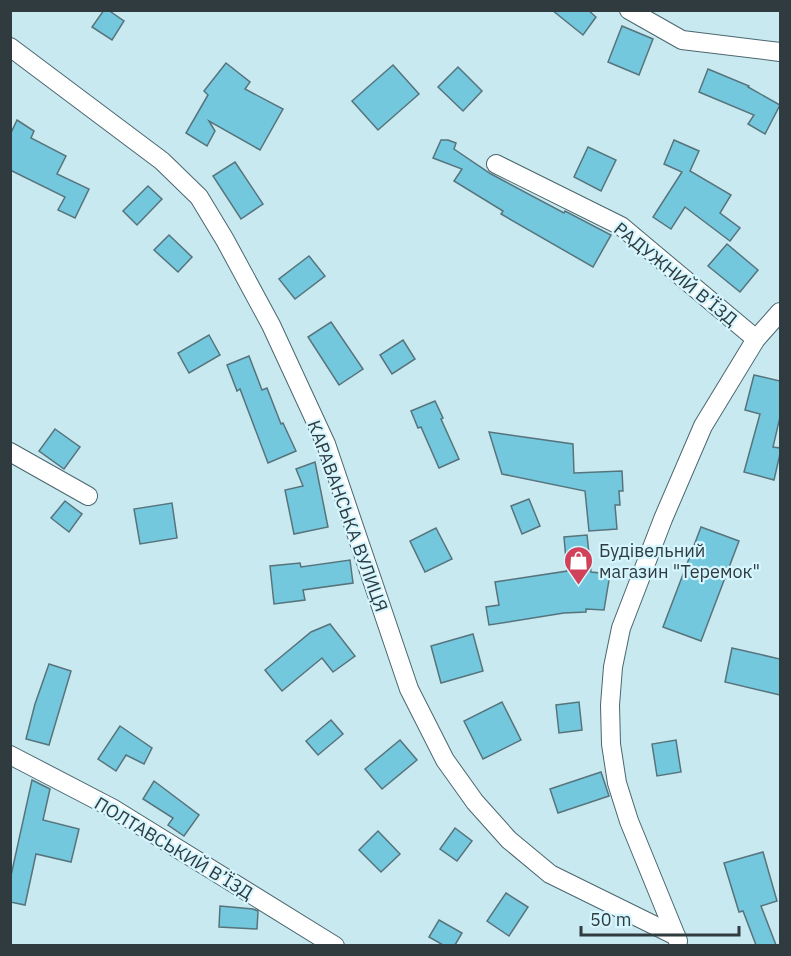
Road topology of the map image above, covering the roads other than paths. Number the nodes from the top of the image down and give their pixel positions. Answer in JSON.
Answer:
{"nodes":[{"id":1,"x":629,"y":10,"type":"edge"},
{"id":2,"x":10,"y":47,"type":"edge"},
{"id":3,"x":780,"y":51,"type":"edge"},
{"id":4,"x":496,"y":164,"type":"dead end"},
{"id":5,"x":780,"y":312,"type":"edge"},
{"id":6,"x":756,"y":339,"type":"junction"},
{"id":7,"x":10,"y":452,"type":"edge"},
{"id":8,"x":88,"y":495,"type":"dead end"},
{"id":9,"x":10,"y":755,"type":"edge"},
{"id":10,"x":678,"y":941,"type":"edge"},
{"id":11,"x":335,"y":945,"type":"edge"}],
"edges":[{"from":1,"to":3,"type":"street"},
{"from":2,"to":10,"type":"street","name":"КАРАВАНСЬКА ВУЛИЦЯ"},
{"from":4,"to":6,"type":"street","name":"РАДУЖНИЙ В’ЇЗД"},
{"from":5,"to":6,"type":"street"},
{"from":6,"to":10,"type":"street"},
{"from":7,"to":8,"type":"street"},
{"from":9,"to":11,"type":"street","name":"ПОЛТАВСЬКИЙ В’ЇЗД"}]}
